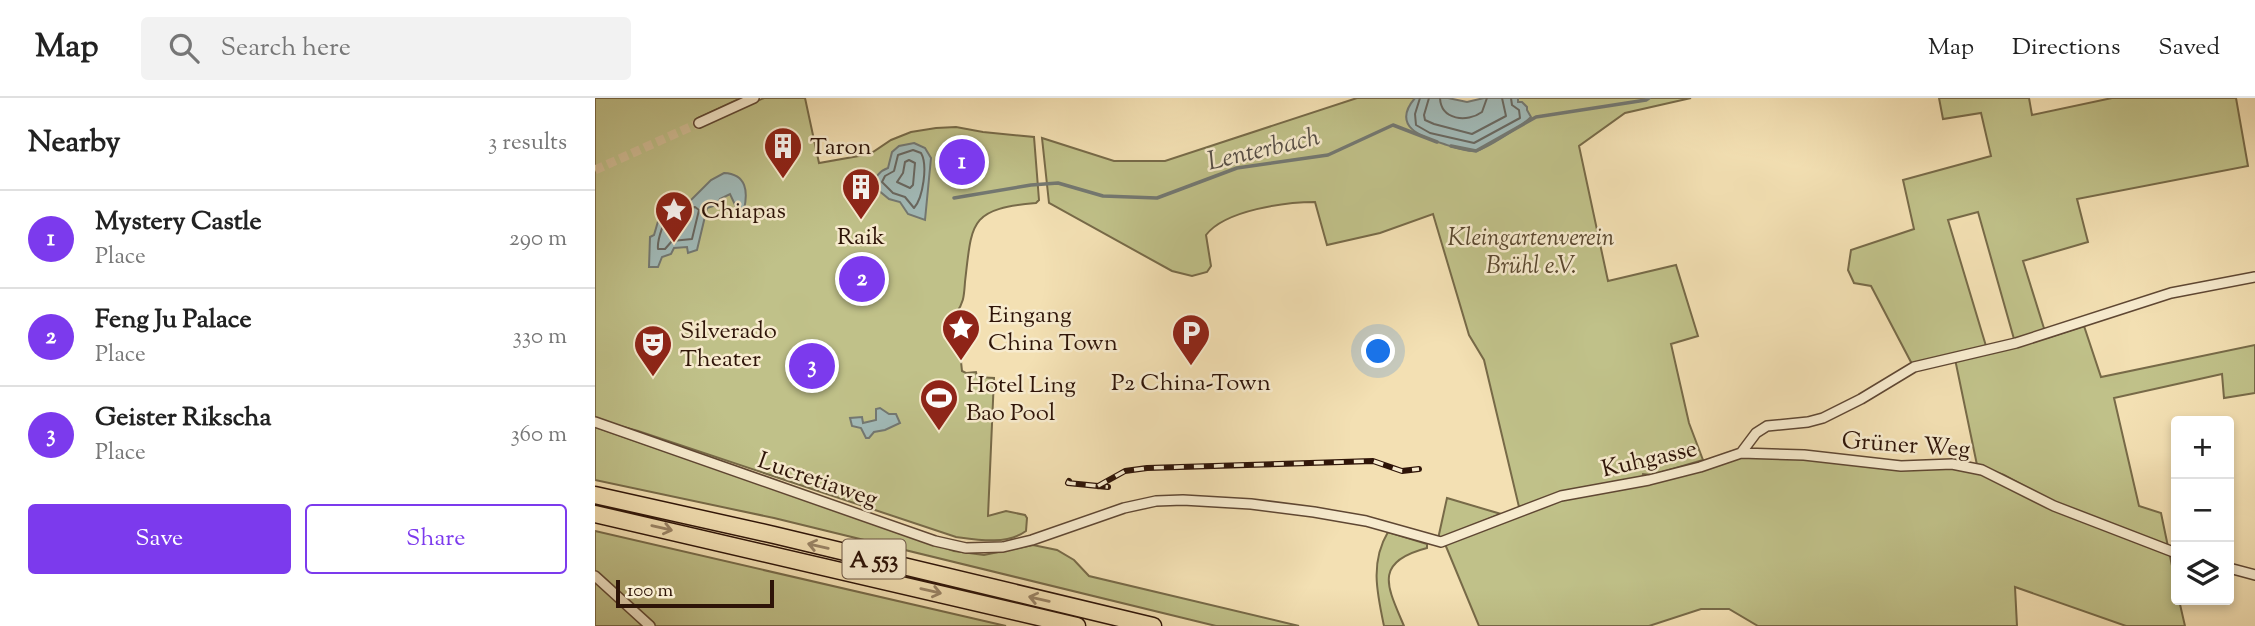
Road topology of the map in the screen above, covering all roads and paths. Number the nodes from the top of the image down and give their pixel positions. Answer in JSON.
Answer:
{"nodes":[{"id":1,"x":754,"y":98,"type":"edge"},
{"id":2,"x":699,"y":123,"type":"tunnel mouth"},
{"id":3,"x":2255,"y":277,"type":"edge"},
{"id":4,"x":595,"y":422,"type":"edge"},
{"id":5,"x":1741,"y":453,"type":"junction"},
{"id":6,"x":595,"y":495,"type":"edge"},
{"id":7,"x":595,"y":514,"type":"edge"},
{"id":8,"x":1032,"y":540,"type":"joint"},
{"id":9,"x":2171,"y":551,"type":"edge"},
{"id":10,"x":2234,"y":569,"type":"edge"},
{"id":11,"x":2255,"y":575,"type":"edge"},
{"id":12,"x":595,"y":576,"type":"edge"},
{"id":13,"x":650,"y":626,"type":"edge"},
{"id":14,"x":1077,"y":626,"type":"edge"},
{"id":15,"x":1153,"y":626,"type":"edge"}],
"edges":[{"from":1,"to":2,"type":"street"},
{"from":3,"to":5,"type":"street","name":"Kuhgasse"},
{"from":4,"to":8,"type":"street","name":"Lucretiaweg"},
{"from":5,"to":8,"type":"street","name":"Kuhgasse"},
{"from":5,"to":9,"type":"street","name":"Grüner Weg"},
{"from":15,"to":6,"type":"highway","number":"A 553","one_way":true},
{"from":7,"to":14,"type":"highway","number":"A 553","one_way":true},
{"from":10,"to":11,"type":"street"},
{"from":12,"to":13,"type":"street"}]}
